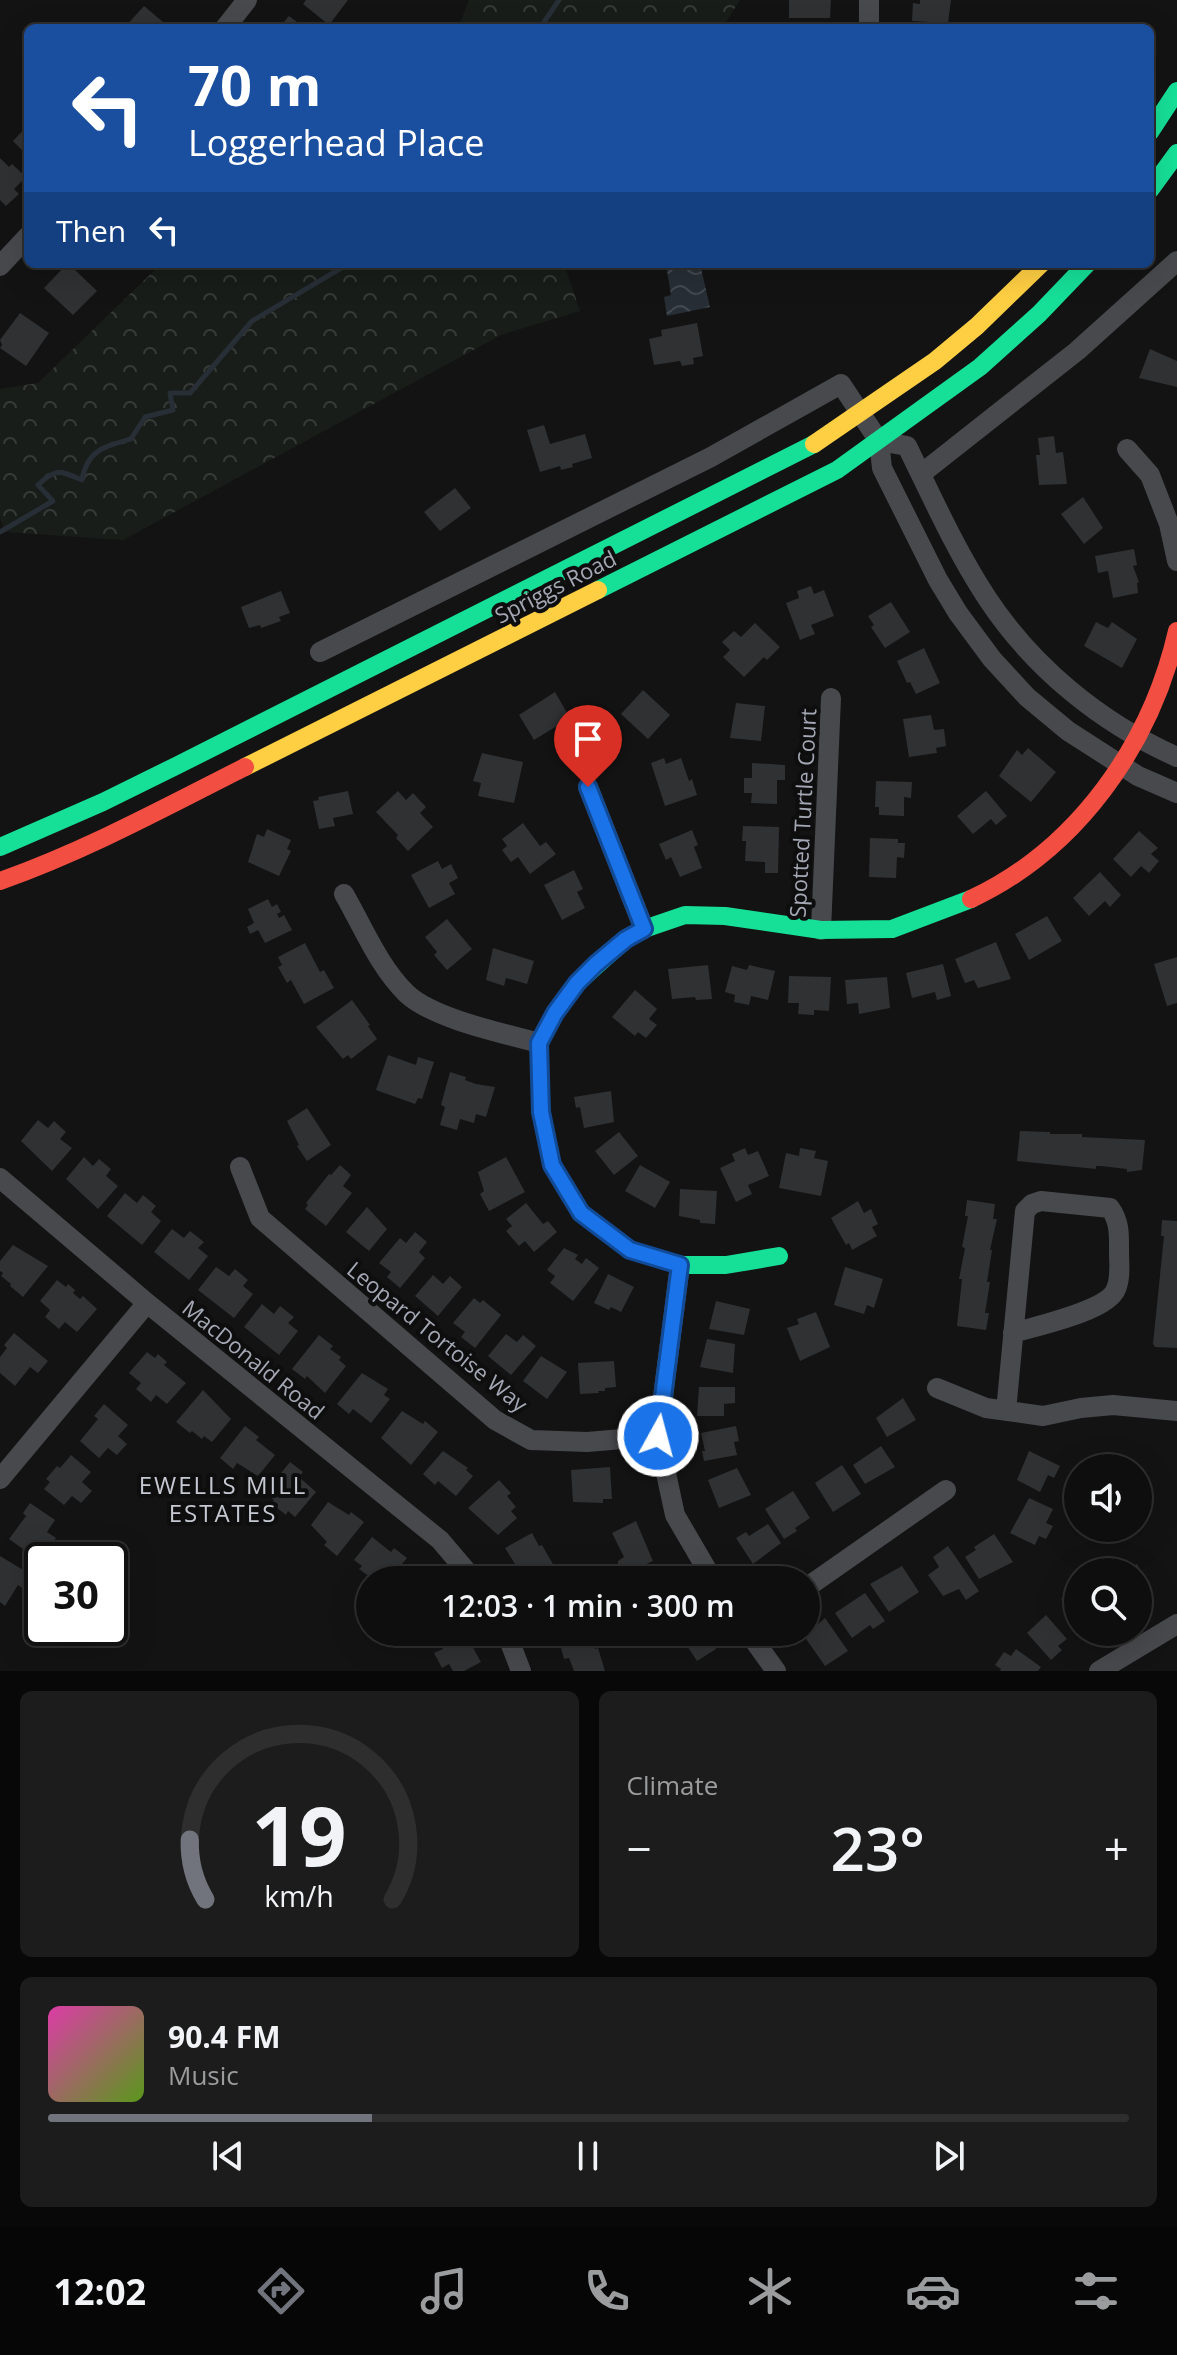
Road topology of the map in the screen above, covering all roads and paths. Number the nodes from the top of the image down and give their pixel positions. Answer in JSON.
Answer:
{"nodes":[{"id":1,"x":247,"y":0,"type":"edge"},
{"id":2,"x":869,"y":0,"type":"edge"},
{"id":3,"x":228,"y":24,"type":"edge"},
{"id":4,"x":869,"y":24,"type":"edge"},
{"id":5,"x":1177,"y":91,"type":"edge"},
{"id":6,"x":1154,"y":126,"type":"edge"},
{"id":7,"x":1177,"y":153,"type":"edge"},
{"id":8,"x":1154,"y":185,"type":"edge"},
{"id":9,"x":24,"y":240,"type":"edge"},
{"id":10,"x":1177,"y":261,"type":"edge"},
{"id":11,"x":0,"y":266,"type":"edge"},
{"id":12,"x":1037,"y":268,"type":"edge"},
{"id":13,"x":1083,"y":268,"type":"edge"},
{"id":14,"x":862,"y":415,"type":"junction"},
{"id":15,"x":879,"y":441,"type":"junction"},
{"id":16,"x":1127,"y":449,"type":"dead end"},
{"id":17,"x":921,"y":474,"type":"junction"},
{"id":18,"x":1173,"y":522,"type":"edge"},
{"id":19,"x":1177,"y":561,"type":"edge"},
{"id":20,"x":1177,"y":631,"type":"edge"},
{"id":21,"x":349,"y":639,"type":"junction"},
{"id":22,"x":320,"y":652,"type":"dead end"},
{"id":23,"x":363,"y":672,"type":"junction"},
{"id":24,"x":831,"y":698,"type":"dead end"},
{"id":25,"x":1138,"y":737,"type":"junction"},
{"id":26,"x":1177,"y":757,"type":"edge"},
{"id":27,"x":1120,"y":765,"type":"junction"},
{"id":28,"x":588,"y":787,"type":"dead end"},
{"id":29,"x":1177,"y":793,"type":"edge"},
{"id":30,"x":0,"y":847,"type":"edge"},
{"id":31,"x":0,"y":881,"type":"edge"},
{"id":32,"x":344,"y":894,"type":"dead end"},
{"id":33,"x":644,"y":929,"type":"junction"},
{"id":34,"x":821,"y":930,"type":"junction"},
{"id":35,"x":539,"y":1043,"type":"junction"},
{"id":36,"x":240,"y":1167,"type":"dead end"},
{"id":37,"x":0,"y":1178,"type":"edge"},
{"id":38,"x":779,"y":1256,"type":"dead end"},
{"id":39,"x":680,"y":1265,"type":"junction"},
{"id":40,"x":147,"y":1303,"type":"junction"},
{"id":41,"x":1013,"y":1333,"type":"junction"},
{"id":42,"x":937,"y":1388,"type":"dead end"},
{"id":43,"x":1006,"y":1411,"type":"junction"},
{"id":44,"x":1177,"y":1411,"type":"edge"},
{"id":45,"x":658,"y":1436,"type":"junction"},
{"id":46,"x":0,"y":1479,"type":"edge"},
{"id":47,"x":946,"y":1490,"type":"dead end"},
{"id":48,"x":462,"y":1566,"type":"edge"},
{"id":49,"x":705,"y":1566,"type":"edge"},
{"id":50,"x":820,"y":1578,"type":"edge"},
{"id":51,"x":1177,"y":1624,"type":"edge"},
{"id":52,"x":511,"y":1646,"type":"edge"},
{"id":53,"x":758,"y":1646,"type":"edge"},
{"id":54,"x":521,"y":1671,"type":"edge"},
{"id":55,"x":776,"y":1671,"type":"edge"},
{"id":56,"x":1099,"y":1671,"type":"edge"}],
"edges":[{"from":1,"to":3,"type":"street"},
{"from":2,"to":4,"type":"street"},
{"from":5,"to":6,"type":"main road"},
{"from":7,"to":8,"type":"main road"},
{"from":9,"to":11,"type":"street"},
{"from":10,"to":17,"type":"street"},
{"from":12,"to":14,"type":"main road","name":"Spriggs Road"},
{"from":13,"to":15,"type":"main road","name":"Spriggs Road"},
{"from":14,"to":15,"type":"street"},
{"from":14,"to":21,"type":"street"},
{"from":14,"to":23,"type":"main road","name":"Spriggs Road"},
{"from":15,"to":17,"type":"street"},
{"from":15,"to":27,"type":"street"},
{"from":15,"to":31,"type":"main road","name":"Spriggs Road"},
{"from":16,"to":18,"type":"street"},
{"from":17,"to":25,"type":"street"},
{"from":18,"to":19,"type":"street"},
{"from":20,"to":25,"type":"main road"},
{"from":21,"to":22,"type":"street"},
{"from":21,"to":23,"type":"street"},
{"from":23,"to":30,"type":"main road","name":"Spriggs Road"},
{"from":24,"to":34,"type":"street","name":"Spotted Turtle Court"},
{"from":25,"to":26,"type":"street"},
{"from":25,"to":27,"type":"main road"},
{"from":27,"to":29,"type":"street"},
{"from":27,"to":34,"type":"main road"},
{"from":28,"to":33,"type":"street"},
{"from":32,"to":35,"type":"street"},
{"from":33,"to":34,"type":"main road"},
{"from":33,"to":35,"type":"main road"},
{"from":35,"to":39,"type":"main road"},
{"from":36,"to":45,"type":"street","name":"Leopard Tortoise Way"},
{"from":37,"to":40,"type":"street","name":"MacDonald Road"},
{"from":38,"to":39,"type":"main road"},
{"from":39,"to":45,"type":"street"},
{"from":40,"to":46,"type":"street"},
{"from":40,"to":48,"type":"street","name":"MacDonald Road"},
{"from":41,"to":41,"type":"street"},
{"from":41,"to":43,"type":"street"},
{"from":42,"to":43,"type":"street"},
{"from":43,"to":44,"type":"street"},
{"from":45,"to":49,"type":"street"},
{"from":47,"to":50,"type":"street"},
{"from":51,"to":56,"type":"street"},
{"from":52,"to":54,"type":"street"},
{"from":53,"to":55,"type":"street"}]}
